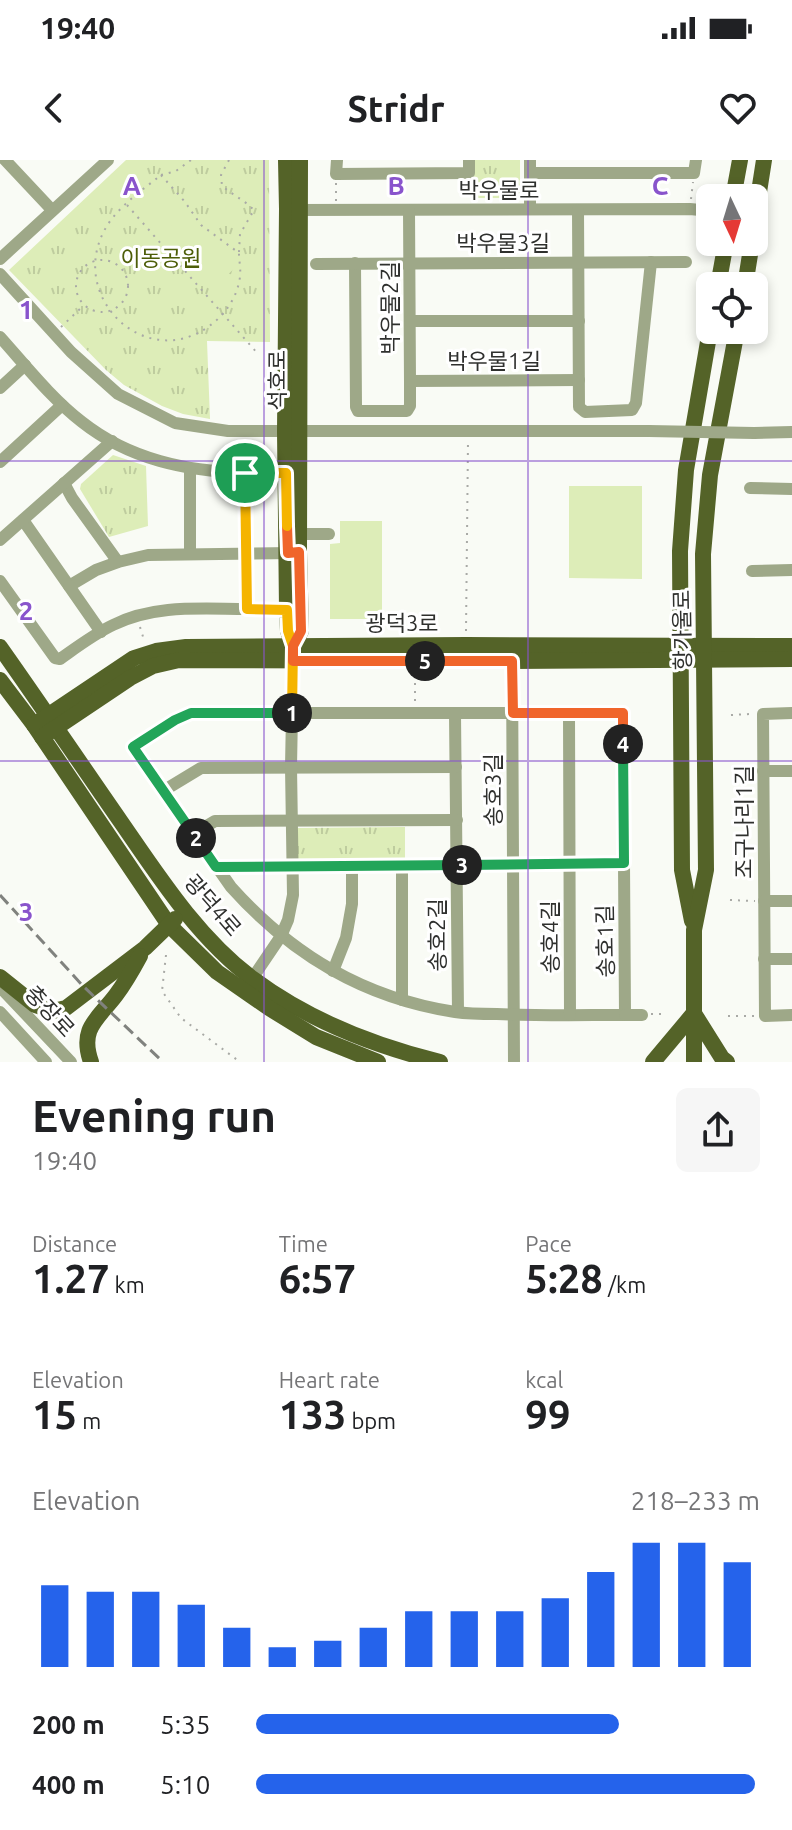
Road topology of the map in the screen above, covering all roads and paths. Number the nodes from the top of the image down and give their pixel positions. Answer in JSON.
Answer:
{"nodes":[{"id":1,"x":5,"y":160,"type":"edge"},
{"id":2,"x":108,"y":160,"type":"edge"},
{"id":3,"x":191,"y":160,"type":"edge"},
{"id":4,"x":229,"y":160,"type":"edge"},
{"id":5,"x":286,"y":160,"type":"edge"},
{"id":6,"x":300,"y":160,"type":"edge"},
{"id":7,"x":337,"y":160,"type":"edge"},
{"id":8,"x":740,"y":160,"type":"edge"},
{"id":9,"x":764,"y":160,"type":"edge"},
{"id":10,"x":695,"y":166,"type":"edge"},
{"id":11,"x":469,"y":167,"type":"edge"},
{"id":12,"x":530,"y":167,"type":"edge"},
{"id":13,"x":336,"y":174,"type":"junction"},
{"id":14,"x":161,"y":175,"type":"junction"},
{"id":15,"x":736,"y":184,"type":"edge"},
{"id":16,"x":760,"y":184,"type":"edge"},
{"id":17,"x":336,"y":202,"type":"dead end"},
{"id":18,"x":468,"y":203,"type":"dead end"},
{"id":19,"x":690,"y":203,"type":"dead end"},
{"id":20,"x":126,"y":204,"type":"junction"},
{"id":21,"x":530,"y":209,"type":"junction"},
{"id":22,"x":52,"y":210,"type":"junction"},
{"id":23,"x":294,"y":210,"type":"junction"},
{"id":24,"x":409,"y":210,"type":"junction"},
{"id":25,"x":578,"y":210,"type":"junction"},
{"id":26,"x":696,"y":210,"type":"edge"},
{"id":27,"x":239,"y":253,"type":"junction"},
{"id":28,"x":0,"y":259,"type":"edge"},
{"id":29,"x":95,"y":261,"type":"junction"},
{"id":30,"x":651,"y":262,"type":"junction"},
{"id":31,"x":686,"y":262,"type":"dead end"},
{"id":32,"x":355,"y":263,"type":"junction"},
{"id":33,"x":410,"y":263,"type":"junction"},
{"id":34,"x":579,"y":263,"type":"junction"},
{"id":35,"x":316,"y":264,"type":"dead end"},
{"id":36,"x":0,"y":274,"type":"edge"},
{"id":37,"x":84,"y":305,"type":"junction"},
{"id":38,"x":109,"y":311,"type":"junction"},
{"id":39,"x":223,"y":314,"type":"junction"},
{"id":40,"x":410,"y":321,"type":"junction"},
{"id":41,"x":579,"y":321,"type":"junction"},
{"id":42,"x":54,"y":333,"type":"junction"},
{"id":43,"x":0,"y":337,"type":"edge"},
{"id":44,"x":708,"y":344,"type":"edge"},
{"id":45,"x":734,"y":344,"type":"edge"},
{"id":46,"x":258,"y":354,"type":"dead end"},
{"id":47,"x":25,"y":365,"type":"junction"},
{"id":48,"x":579,"y":380,"type":"junction"},
{"id":49,"x":410,"y":381,"type":"junction"},
{"id":50,"x":0,"y":388,"type":"edge"},
{"id":51,"x":62,"y":405,"type":"junction"},
{"id":52,"x":277,"y":431,"type":"dead end"},
{"id":53,"x":305,"y":431,"type":"dead end"},
{"id":54,"x":468,"y":431,"type":"junction"},
{"id":55,"x":792,"y":432,"type":"edge"},
{"id":56,"x":112,"y":441,"type":"junction"},
{"id":57,"x":0,"y":462,"type":"edge"},
{"id":58,"x":190,"y":469,"type":"junction"},
{"id":59,"x":245,"y":473,"type":"junction"},
{"id":60,"x":286,"y":473,"type":"junction"},
{"id":61,"x":64,"y":483,"type":"junction"},
{"id":62,"x":750,"y":488,"type":"dead end"},
{"id":63,"x":792,"y":489,"type":"edge"},
{"id":64,"x":23,"y":520,"type":"junction"},
{"id":65,"x":293,"y":534,"type":"junction"},
{"id":66,"x":329,"y":534,"type":"dead end"},
{"id":67,"x":0,"y":540,"type":"edge"},
{"id":68,"x":294,"y":553,"type":"junction"},
{"id":69,"x":190,"y":554,"type":"junction"},
{"id":70,"x":246,"y":554,"type":"junction"},
{"id":71,"x":118,"y":562,"type":"junction"},
{"id":72,"x":792,"y":570,"type":"edge"},
{"id":73,"x":752,"y":571,"type":"dead end"},
{"id":74,"x":0,"y":581,"type":"edge"},
{"id":75,"x":69,"y":586,"type":"junction"},
{"id":76,"x":247,"y":609,"type":"junction"},
{"id":77,"x":287,"y":610,"type":"junction"},
{"id":78,"x":136,"y":616,"type":"junction"},
{"id":79,"x":101,"y":632,"type":"junction"},
{"id":80,"x":465,"y":636,"type":"dead end"},
{"id":81,"x":146,"y":645,"type":"dead end"},
{"id":82,"x":792,"y":646,"type":"edge"},
{"id":83,"x":0,"y":647,"type":"edge"},
{"id":84,"x":680,"y":653,"type":"junction"},
{"id":85,"x":704,"y":653,"type":"junction"},
{"id":86,"x":293,"y":654,"type":"junction"},
{"id":87,"x":792,"y":659,"type":"edge"},
{"id":88,"x":512,"y":661,"type":"junction"},
{"id":89,"x":415,"y":671,"type":"dead end"},
{"id":90,"x":0,"y":680,"type":"edge"},
{"id":91,"x":30,"y":690,"type":"junction"},
{"id":92,"x":80,"y":703,"type":"junction"},
{"id":93,"x":513,"y":713,"type":"junction"},
{"id":94,"x":792,"y":713,"type":"edge"},
{"id":95,"x":292,"y":714,"type":"junction"},
{"id":96,"x":416,"y":714,"type":"junction"},
{"id":97,"x":455,"y":714,"type":"junction"},
{"id":98,"x":569,"y":714,"type":"junction"},
{"id":99,"x":763,"y":714,"type":"junction"},
{"id":100,"x":731,"y":715,"type":"dead end"},
{"id":101,"x":45,"y":727,"type":"junction"},
{"id":102,"x":72,"y":751,"type":"junction"},
{"id":103,"x":291,"y":767,"type":"junction"},
{"id":104,"x":456,"y":767,"type":"junction"},
{"id":105,"x":763,"y":771,"type":"junction"},
{"id":106,"x":792,"y":771,"type":"edge"},
{"id":107,"x":163,"y":791,"type":"junction"},
{"id":108,"x":292,"y":820,"type":"junction"},
{"id":109,"x":457,"y":820,"type":"junction"},
{"id":110,"x":193,"y":834,"type":"junction"},
{"id":111,"x":624,"y":863,"type":"junction"},
{"id":112,"x":292,"y":865,"type":"junction"},
{"id":113,"x":457,"y":865,"type":"junction"},
{"id":114,"x":513,"y":865,"type":"junction"},
{"id":115,"x":569,"y":865,"type":"junction"},
{"id":116,"x":352,"y":866,"type":"junction"},
{"id":117,"x":402,"y":866,"type":"junction"},
{"id":118,"x":216,"y":867,"type":"junction"},
{"id":119,"x":730,"y":900,"type":"dead end"},
{"id":120,"x":764,"y":901,"type":"junction"},
{"id":121,"x":792,"y":901,"type":"edge"},
{"id":122,"x":185,"y":911,"type":"junction"},
{"id":123,"x":169,"y":925,"type":"junction"},
{"id":124,"x":694,"y":930,"type":"junction"},
{"id":125,"x":281,"y":936,"type":"junction"},
{"id":126,"x":145,"y":948,"type":"junction"},
{"id":127,"x":166,"y":955,"type":"dead end"},
{"id":128,"x":764,"y":959,"type":"junction"},
{"id":129,"x":792,"y":959,"type":"edge"},
{"id":130,"x":333,"y":971,"type":"junction"},
{"id":131,"x":0,"y":977,"type":"edge"},
{"id":132,"x":252,"y":979,"type":"junction"},
{"id":133,"x":0,"y":987,"type":"edge"},
{"id":134,"x":402,"y":1000,"type":"junction"},
{"id":135,"x":0,"y":1012,"type":"edge"},
{"id":136,"x":458,"y":1012,"type":"junction"},
{"id":137,"x":694,"y":1013,"type":"junction"},
{"id":138,"x":514,"y":1015,"type":"junction"},
{"id":139,"x":570,"y":1015,"type":"junction"},
{"id":140,"x":625,"y":1015,"type":"junction"},
{"id":141,"x":642,"y":1015,"type":"dead end"},
{"id":142,"x":792,"y":1015,"type":"edge"},
{"id":143,"x":728,"y":1016,"type":"dead end"},
{"id":144,"x":765,"y":1016,"type":"junction"},
{"id":145,"x":29,"y":1017,"type":"junction"},
{"id":146,"x":5,"y":1024,"type":"edge"},
{"id":147,"x":46,"y":1062,"type":"edge"},
{"id":148,"x":71,"y":1062,"type":"edge"},
{"id":149,"x":91,"y":1062,"type":"edge"},
{"id":150,"x":240,"y":1062,"type":"edge"},
{"id":151,"x":378,"y":1062,"type":"edge"},
{"id":152,"x":440,"y":1062,"type":"edge"},
{"id":153,"x":514,"y":1062,"type":"edge"},
{"id":154,"x":653,"y":1062,"type":"edge"},
{"id":155,"x":694,"y":1062,"type":"edge"},
{"id":156,"x":727,"y":1062,"type":"edge"}],
"edges":[{"from":1,"to":22,"type":"street"},
{"from":2,"to":22,"type":"street"},
{"from":3,"to":14,"type":"path"},
{"from":4,"to":27,"type":"path"},
{"from":5,"to":23,"type":"main road","name":"석호로"},
{"from":6,"to":23,"type":"main road","name":"석호로"},
{"from":7,"to":13,"type":"street"},
{"from":8,"to":15,"type":"main road"},
{"from":9,"to":16,"type":"main road"},
{"from":10,"to":12,"type":"street"},
{"from":10,"to":19,"type":"path"},
{"from":11,"to":13,"type":"street"},
{"from":11,"to":18,"type":"path"},
{"from":12,"to":21,"type":"street"},
{"from":13,"to":17,"type":"path"},
{"from":14,"to":20,"type":"path"},
{"from":14,"to":27,"type":"path"},
{"from":20,"to":29,"type":"path"},
{"from":20,"to":39,"type":"path"},
{"from":21,"to":24,"type":"street","name":"박우물로"},
{"from":21,"to":25,"type":"street","name":"박우물로"},
{"from":22,"to":28,"type":"street"},
{"from":23,"to":24,"type":"street","name":"박우물로"},
{"from":23,"to":60,"type":"main road","name":"석호로"},
{"from":23,"to":65,"type":"main road","name":"석호로"},
{"from":24,"to":33,"type":"street","name":"박우물2길"},
{"from":25,"to":26,"type":"street","name":"박우물로"},
{"from":25,"to":34,"type":"street"},
{"from":27,"to":39,"type":"path"},
{"from":29,"to":37,"type":"path"},
{"from":29,"to":38,"type":"path"},
{"from":29,"to":38,"type":"path"},
{"from":30,"to":31,"type":"street","name":"박우물3길"},
{"from":30,"to":34,"type":"street","name":"박우물3길"},
{"from":30,"to":48,"type":"street"},
{"from":32,"to":33,"type":"street","name":"박우물3길"},
{"from":32,"to":35,"type":"street","name":"박우물3길"},
{"from":32,"to":49,"type":"street","name":"박우물2길"},
{"from":33,"to":34,"type":"street","name":"박우물3길"},
{"from":33,"to":40,"type":"street","name":"박우물2길"},
{"from":34,"to":41,"type":"street"},
{"from":36,"to":42,"type":"street"},
{"from":37,"to":38,"type":"path"},
{"from":37,"to":42,"type":"path"},
{"from":38,"to":39,"type":"path"},
{"from":39,"to":46,"type":"path"},
{"from":40,"to":41,"type":"street","name":"박우물1길"},
{"from":40,"to":49,"type":"street","name":"박우물2길"},
{"from":41,"to":48,"type":"street"},
{"from":42,"to":52,"type":"street"},
{"from":43,"to":47,"type":"street"},
{"from":44,"to":84,"type":"main road","name":"항가울로"},
{"from":45,"to":85,"type":"main road","name":"항가울로"},
{"from":47,"to":50,"type":"street"},
{"from":47,"to":51,"type":"street"},
{"from":48,"to":49,"type":"street","name":"박우물1길"},
{"from":51,"to":56,"type":"street"},
{"from":51,"to":57,"type":"street"},
{"from":53,"to":54,"type":"street"},
{"from":54,"to":55,"type":"street","bridge":true},
{"from":54,"to":80,"type":"path"},
{"from":56,"to":58,"type":"street"},
{"from":56,"to":61,"type":"street"},
{"from":58,"to":59,"type":"street"},
{"from":58,"to":69,"type":"street"},
{"from":59,"to":60,"type":"street"},
{"from":59,"to":70,"type":"street"},
{"from":60,"to":65,"type":"main road","name":"석호로"},
{"from":61,"to":64,"type":"street"},
{"from":61,"to":71,"type":"street"},
{"from":62,"to":63,"type":"street"},
{"from":64,"to":67,"type":"street"},
{"from":64,"to":75,"type":"street"},
{"from":65,"to":66,"type":"street"},
{"from":65,"to":68,"type":"main road","name":"석호로"},
{"from":68,"to":70,"type":"street"},
{"from":68,"to":77,"type":"main road","name":"석호로"},
{"from":68,"to":86,"type":"main road","name":"석호로"},
{"from":69,"to":70,"type":"street"},
{"from":69,"to":71,"type":"street"},
{"from":70,"to":76,"type":"street"},
{"from":71,"to":75,"type":"street"},
{"from":72,"to":73,"type":"street"},
{"from":74,"to":79,"type":"street"},
{"from":75,"to":79,"type":"street"},
{"from":76,"to":77,"type":"path"},
{"from":76,"to":78,"type":"street"},
{"from":77,"to":86,"type":"main road","name":"석호로"},
{"from":78,"to":79,"type":"street"},
{"from":78,"to":81,"type":"path"},
{"from":82,"to":85,"type":"main road","name":"광덕3로"},
{"from":83,"to":91,"type":"main road","name":"광덕4로"},
{"from":84,"to":85,"type":"main road","name":"광덕3로"},
{"from":84,"to":86,"type":"main road","name":"광덕3로"},
{"from":84,"to":88,"type":"main road","name":"광덕3로"},
{"from":84,"to":124,"type":"main road","name":"항가울로"},
{"from":85,"to":87,"type":"main road","name":"광덕3로"},
{"from":85,"to":124,"type":"main road","name":"항가울로"},
{"from":86,"to":88,"type":"main road","name":"광덕3로"},
{"from":86,"to":92,"type":"main road","name":"광덕3로"},
{"from":86,"to":95,"type":"street"},
{"from":88,"to":93,"type":"street","name":"송호3길"},
{"from":89,"to":96,"type":"path"},
{"from":90,"to":101,"type":"main road","name":"광덕4로"},
{"from":91,"to":92,"type":"main road"},
{"from":91,"to":101,"type":"main road","name":"광덕4로"},
{"from":92,"to":101,"type":"main road","name":"광덕3로"},
{"from":92,"to":102,"type":"main road"},
{"from":93,"to":97,"type":"street","name":"송호1길"},
{"from":93,"to":98,"type":"street","name":"송호1길"},
{"from":93,"to":114,"type":"street","name":"송호3길"},
{"from":94,"to":99,"type":"street"},
{"from":95,"to":96,"type":"street","name":"송호1길"},
{"from":95,"to":103,"type":"street"},
{"from":95,"to":107,"type":"street","name":"송호1길"},
{"from":96,"to":97,"type":"street","name":"송호1길"},
{"from":97,"to":104,"type":"street","name":"송호2길"},
{"from":98,"to":111,"type":"street","name":"송호1길"},
{"from":98,"to":115,"type":"street","name":"송호4길"},
{"from":99,"to":100,"type":"path"},
{"from":99,"to":105,"type":"street","name":"조구나리1길"},
{"from":101,"to":102,"type":"main road","name":"광덕4로"},
{"from":101,"to":123,"type":"main road","name":"광덕4로"},
{"from":102,"to":122,"type":"main road","name":"광덕4로"},
{"from":103,"to":104,"type":"street"},
{"from":103,"to":107,"type":"street"},
{"from":103,"to":108,"type":"street"},
{"from":104,"to":109,"type":"street","name":"송호2길"},
{"from":105,"to":106,"type":"street"},
{"from":105,"to":120,"type":"street","name":"조구나리1길"},
{"from":107,"to":110,"type":"street","name":"송호1길"},
{"from":108,"to":109,"type":"street"},
{"from":108,"to":110,"type":"street"},
{"from":108,"to":112,"type":"street"},
{"from":109,"to":113,"type":"street","name":"송호2길"},
{"from":110,"to":118,"type":"street","name":"송호1길"},
{"from":111,"to":115,"type":"street"},
{"from":111,"to":140,"type":"street","name":"송호1길"},
{"from":112,"to":116,"type":"street"},
{"from":112,"to":118,"type":"street"},
{"from":112,"to":125,"type":"street"},
{"from":113,"to":114,"type":"street"},
{"from":113,"to":117,"type":"street"},
{"from":113,"to":136,"type":"street","name":"송호2길"},
{"from":114,"to":115,"type":"street"},
{"from":114,"to":138,"type":"street","name":"송호3길"},
{"from":115,"to":139,"type":"street","name":"송호4길"},
{"from":116,"to":117,"type":"street"},
{"from":116,"to":130,"type":"street"},
{"from":117,"to":134,"type":"street"},
{"from":118,"to":125,"type":"street","name":"송호1길"},
{"from":119,"to":120,"type":"path"},
{"from":120,"to":121,"type":"street"},
{"from":120,"to":128,"type":"street","name":"조구나리1길"},
{"from":122,"to":123,"type":"main road"},
{"from":122,"to":132,"type":"main road","name":"광덕4로"},
{"from":123,"to":126,"type":"main road"},
{"from":123,"to":151,"type":"main road","name":"광덕4로"},
{"from":124,"to":137,"type":"main road","name":"항가울로"},
{"from":125,"to":130,"type":"street","name":"송호1길"},
{"from":125,"to":132,"type":"street"},
{"from":126,"to":131,"type":"main road"},
{"from":126,"to":149,"type":"main road"},
{"from":127,"to":150,"type":"path"},
{"from":128,"to":129,"type":"street"},
{"from":128,"to":144,"type":"street","name":"조구나리1길"},
{"from":130,"to":134,"type":"street","name":"송호1길"},
{"from":132,"to":152,"type":"main road","name":"광덕4로"},
{"from":133,"to":145,"type":"street","name":"충장로"},
{"from":134,"to":136,"type":"street","name":"송호1길"},
{"from":135,"to":146,"type":"street","name":"충장로"},
{"from":136,"to":138,"type":"street","name":"송호1길"},
{"from":137,"to":154,"type":"main road"},
{"from":137,"to":155,"type":"main road","name":"항가울로"},
{"from":137,"to":156,"type":"main road"},
{"from":138,"to":139,"type":"street","name":"송호1길"},
{"from":138,"to":153,"type":"street","name":"송호3길"},
{"from":139,"to":140,"type":"street","name":"송호1길"},
{"from":140,"to":141,"type":"street"},
{"from":142,"to":144,"type":"street"},
{"from":143,"to":144,"type":"path"},
{"from":145,"to":146,"type":"street"},
{"from":145,"to":148,"type":"street","name":"충장로"},
{"from":146,"to":147,"type":"street","name":"충장로"}]}
